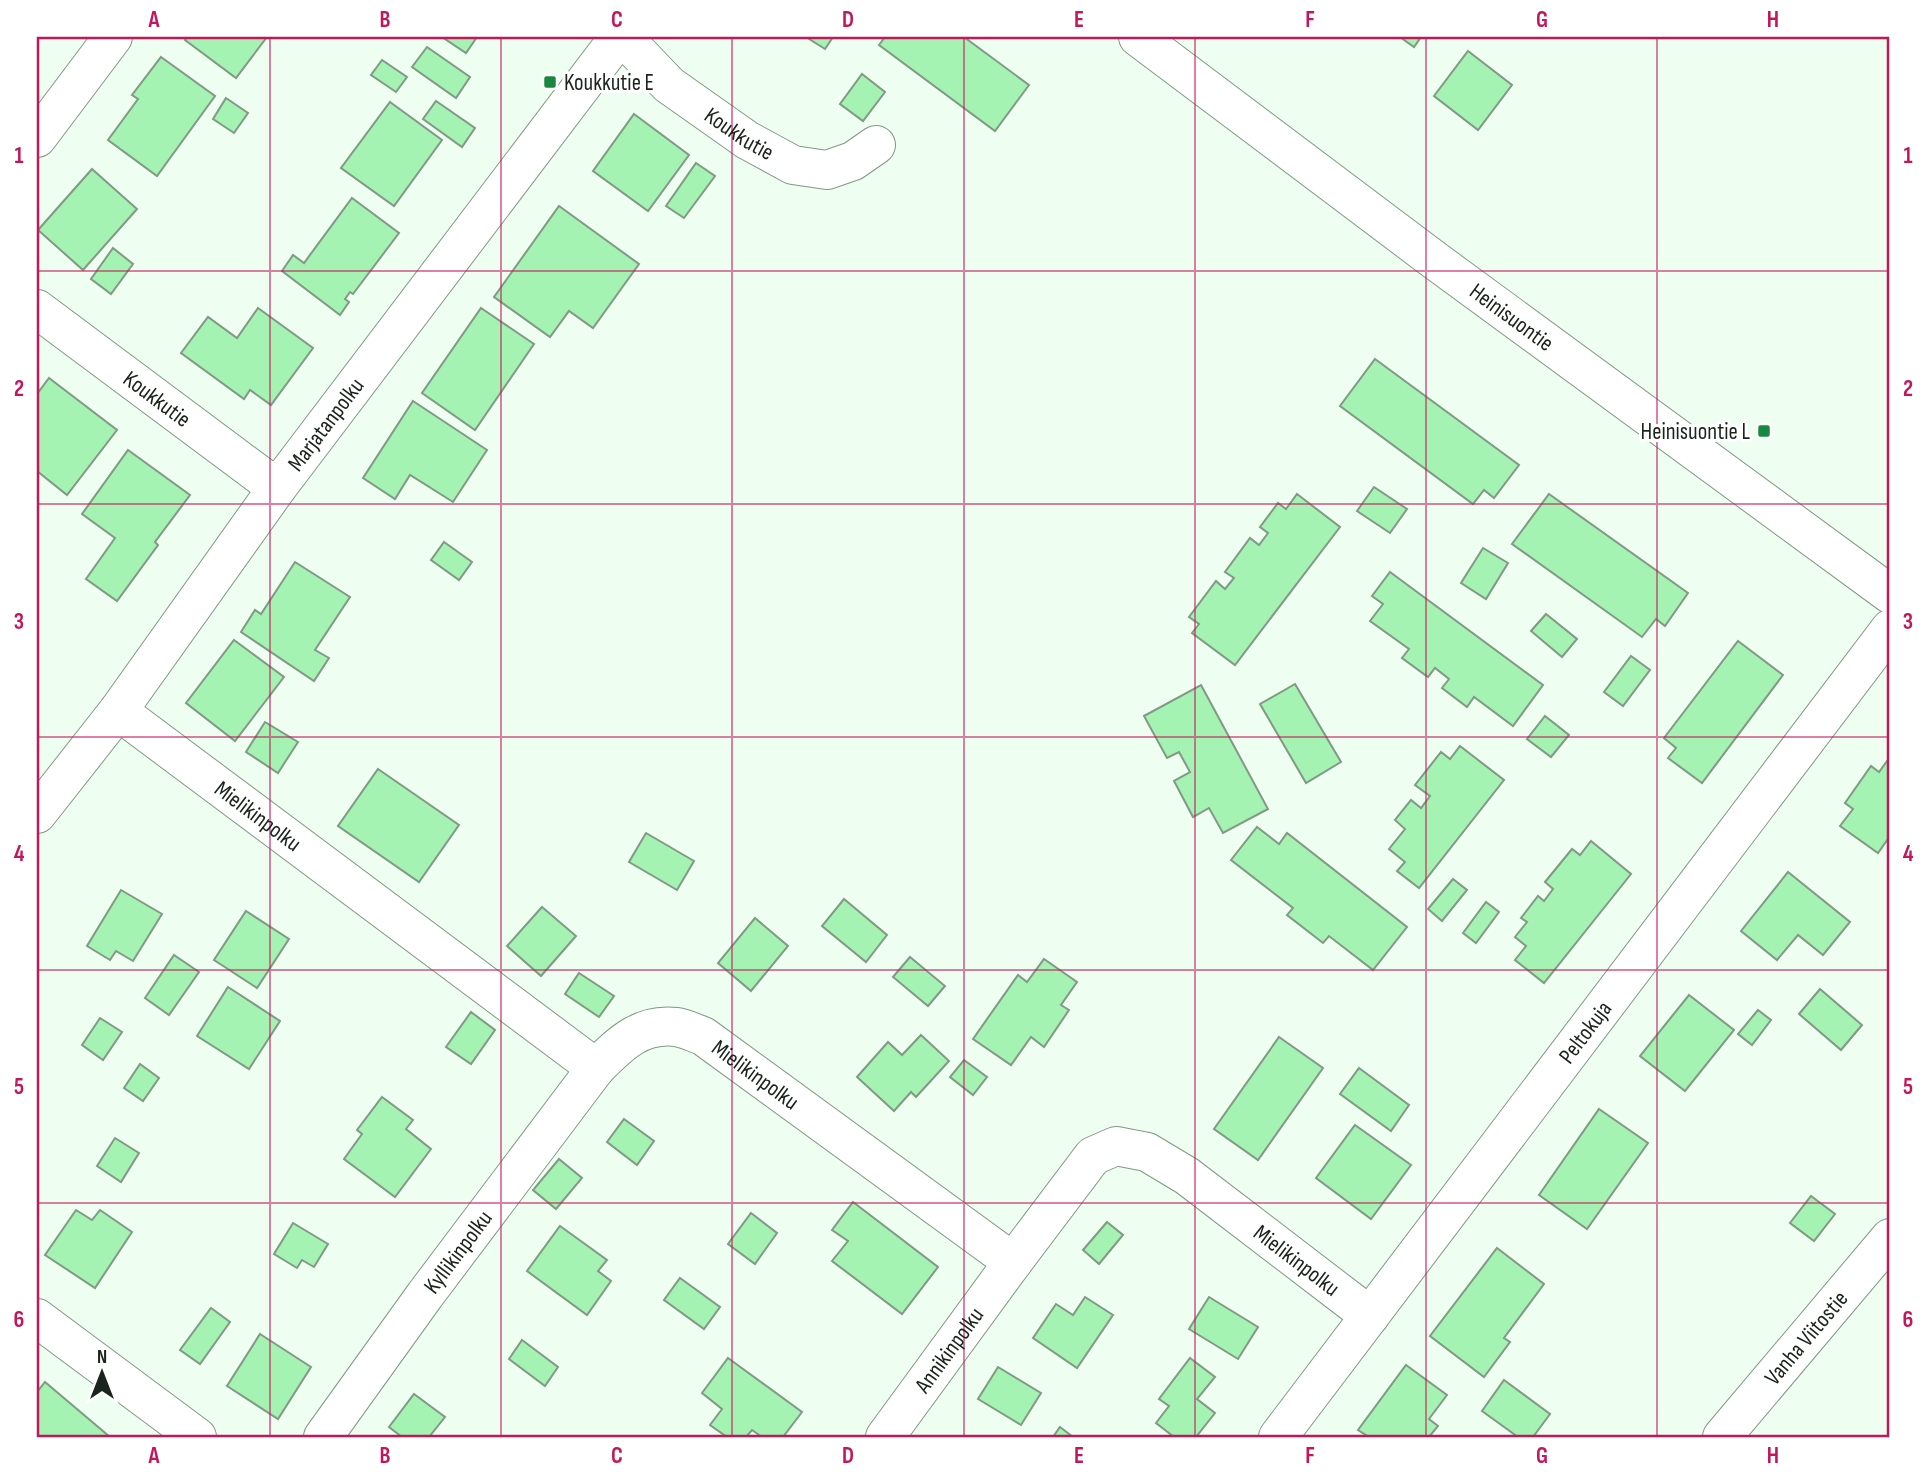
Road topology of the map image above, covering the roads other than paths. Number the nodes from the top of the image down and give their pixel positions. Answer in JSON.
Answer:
{"nodes":[{"id":1,"x":113,"y":37,"type":"edge"},
{"id":2,"x":621,"y":37,"type":"edge"},
{"id":3,"x":1138,"y":37,"type":"edge"},
{"id":4,"x":37,"y":138,"type":"edge"},
{"id":5,"x":876,"y":145,"type":"dead end"},
{"id":6,"x":37,"y":309,"type":"edge"},
{"id":7,"x":277,"y":488,"type":"junction"},
{"id":8,"x":1890,"y":594,"type":"edge"},
{"id":9,"x":1890,"y":629,"type":"edge"},
{"id":10,"x":118,"y":711,"type":"junction"},
{"id":11,"x":37,"y":814,"type":"edge"},
{"id":12,"x":596,"y":1068,"type":"junction"},
{"id":13,"x":1890,"y":1238,"type":"edge"},
{"id":14,"x":1013,"y":1262,"type":"junction"},
{"id":15,"x":1370,"y":1316,"type":"junction"},
{"id":16,"x":37,"y":1318,"type":"edge"},
{"id":17,"x":197,"y":1437,"type":"edge"},
{"id":18,"x":323,"y":1437,"type":"edge"},
{"id":19,"x":885,"y":1437,"type":"edge"},
{"id":20,"x":1278,"y":1437,"type":"edge"},
{"id":21,"x":1722,"y":1437,"type":"edge"}],
"edges":[{"from":1,"to":4,"type":"street"},
{"from":2,"to":5,"type":"street","name":"Koukkutie"},
{"from":2,"to":7,"type":"street","name":"Marjatanpolku"},
{"from":3,"to":8,"type":"street","name":"Heinisuontie"},
{"from":6,"to":7,"type":"street","name":"Koukkutie"},
{"from":7,"to":10,"type":"street","name":"Marjatanpolku"},
{"from":9,"to":15,"type":"street","name":"Peltokuja"},
{"from":10,"to":11,"type":"street","name":"Marjatanpolku"},
{"from":10,"to":12,"type":"street","name":"Mielikinpolku"},
{"from":12,"to":14,"type":"street","name":"Mielikinpolku"},
{"from":12,"to":18,"type":"street","name":"Kyllikinpolku"},
{"from":13,"to":21,"type":"street","name":"Vanha Viitostie"},
{"from":14,"to":15,"type":"street","name":"Mielikinpolku"},
{"from":14,"to":19,"type":"street","name":"Annikinpolku"},
{"from":15,"to":20,"type":"street","name":"Peltokuja"},
{"from":16,"to":17,"type":"street"}]}
